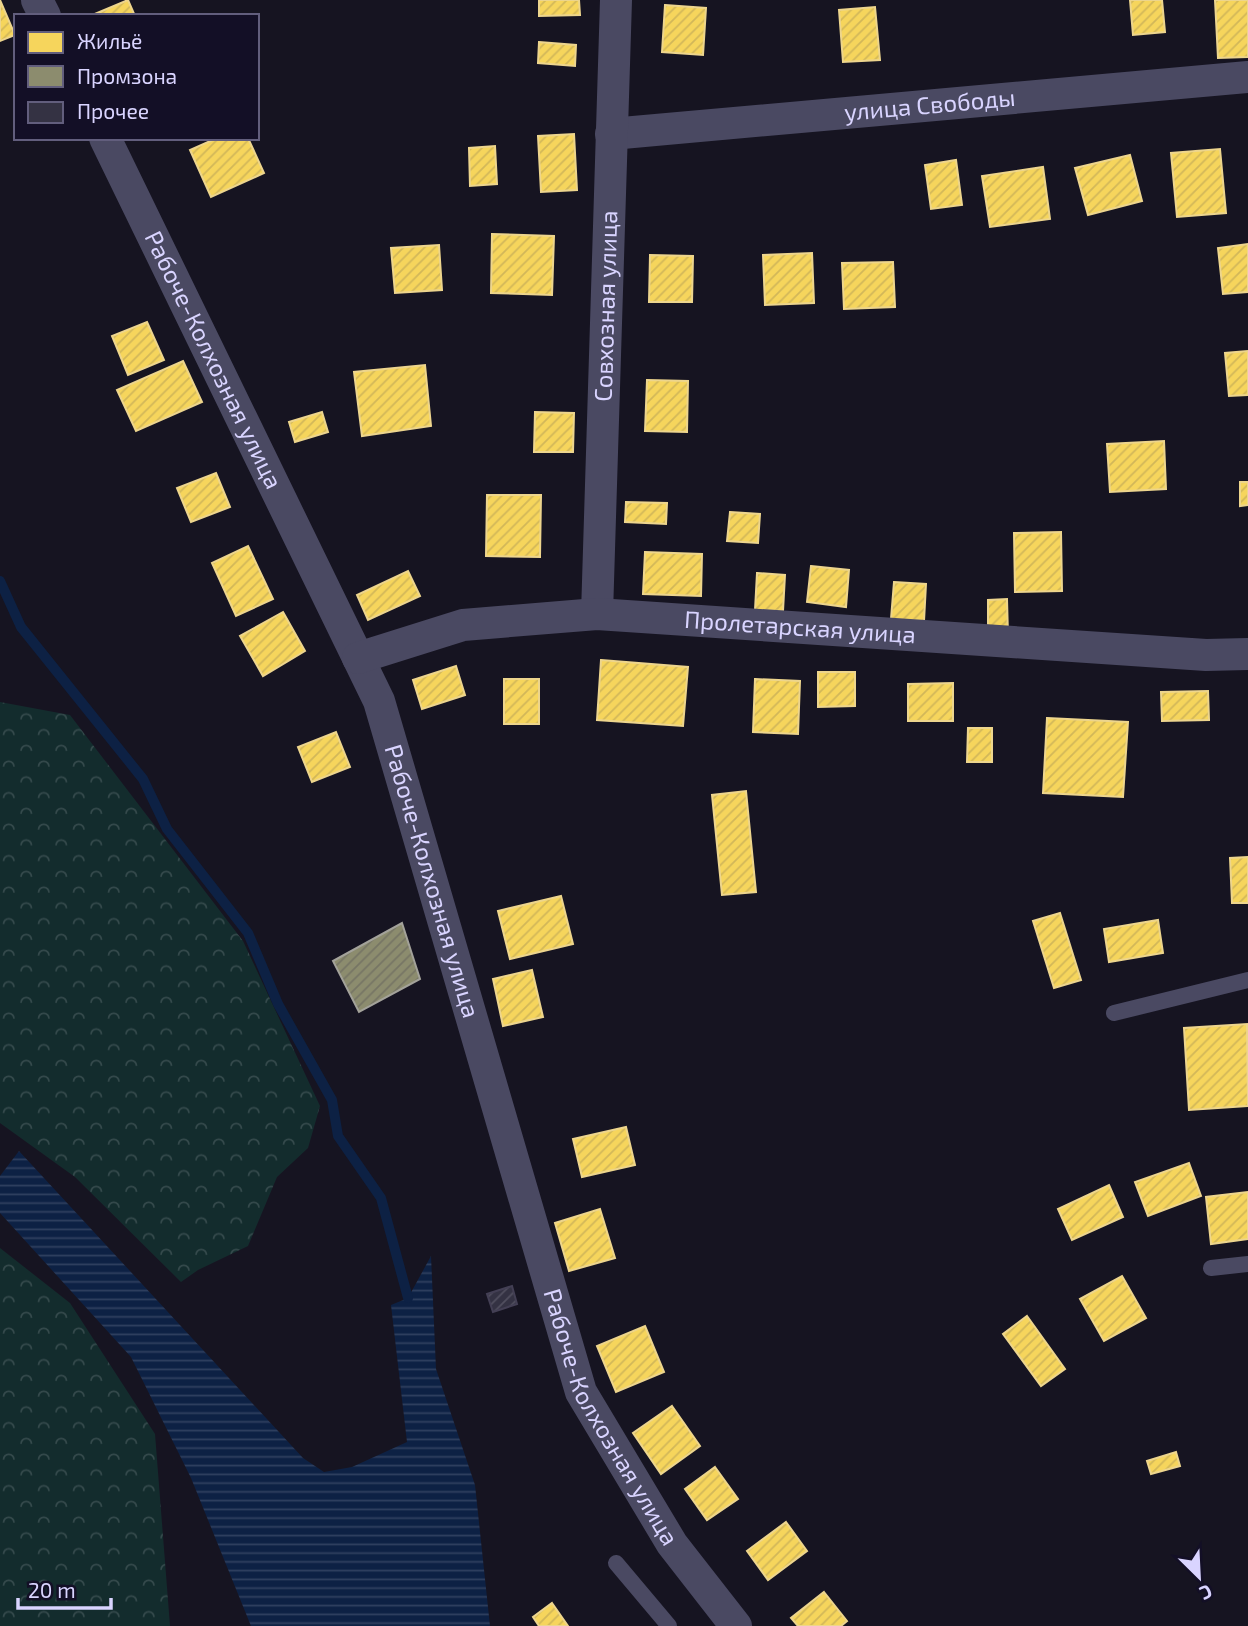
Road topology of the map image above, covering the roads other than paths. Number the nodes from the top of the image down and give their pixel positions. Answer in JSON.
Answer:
{"nodes":[{"id":1,"x":616,"y":0,"type":"edge"},
{"id":2,"x":1248,"y":77,"type":"edge"},
{"id":3,"x":611,"y":134,"type":"junction"},
{"id":4,"x":106,"y":140,"type":"edge"},
{"id":5,"x":597,"y":614,"type":"junction"},
{"id":6,"x":1248,"y":654,"type":"edge"},
{"id":7,"x":358,"y":658,"type":"junction"},
{"id":8,"x":1248,"y":980,"type":"edge"},
{"id":9,"x":1115,"y":1013,"type":"dead end"},
{"id":10,"x":1248,"y":1264,"type":"edge"},
{"id":11,"x":1211,"y":1268,"type":"dead end"},
{"id":12,"x":616,"y":1563,"type":"dead end"},
{"id":13,"x":669,"y":1626,"type":"edge"},
{"id":14,"x":736,"y":1626,"type":"edge"}],
"edges":[{"from":1,"to":3,"type":"street","name":"Совхозная улица"},
{"from":2,"to":3,"type":"street","name":"улица Свободы"},
{"from":3,"to":5,"type":"street","name":"Совхозная улица"},
{"from":4,"to":7,"type":"street","name":"Рабоче-Колхозная улица"},
{"from":5,"to":6,"type":"street","name":"Пролетарская улица"},
{"from":5,"to":7,"type":"street","name":"Пролетарская улица"},
{"from":7,"to":14,"type":"street","name":"Рабоче-Колхозная улица"},
{"from":8,"to":9,"type":"lane"},
{"from":10,"to":11,"type":"lane"},
{"from":12,"to":13,"type":"lane"}]}
